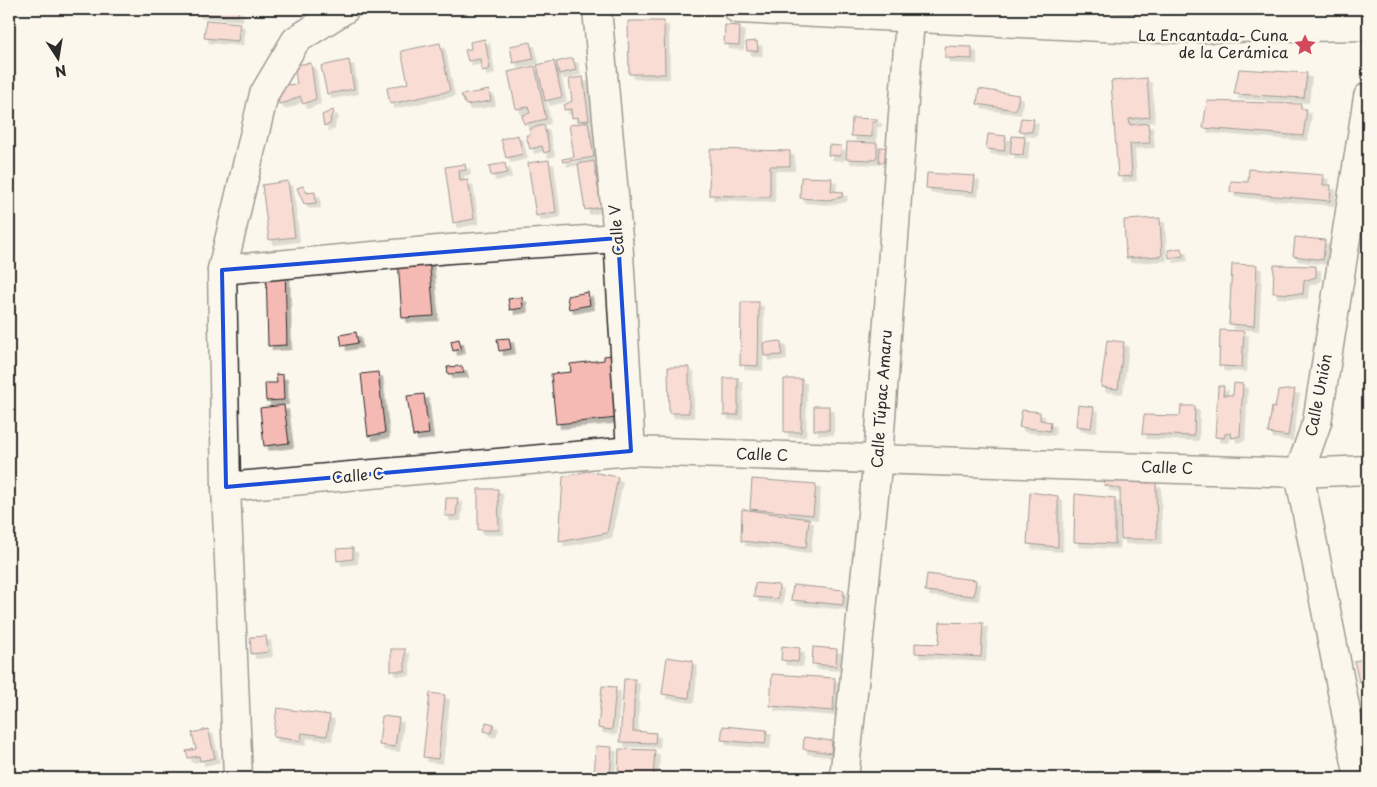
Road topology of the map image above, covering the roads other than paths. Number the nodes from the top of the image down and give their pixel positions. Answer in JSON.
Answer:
{"nodes":[{"id":1,"x":345,"y":9,"type":"edge"},
{"id":2,"x":597,"y":9,"type":"edge"},
{"id":3,"x":738,"y":9,"type":"edge"},
{"id":4,"x":910,"y":19,"type":"junction"},
{"id":5,"x":1368,"y":26,"type":"edge"},
{"id":6,"x":1368,"y":97,"type":"edge"},
{"id":7,"x":618,"y":238,"type":"junction"},
{"id":8,"x":222,"y":270,"type":"junction"},
{"id":9,"x":630,"y":452,"type":"junction"},
{"id":10,"x":878,"y":458,"type":"junction"},
{"id":11,"x":1368,"y":470,"type":"edge"},
{"id":12,"x":1298,"y":473,"type":"junction"},
{"id":13,"x":226,"y":487,"type":"junction"},
{"id":14,"x":238,"y":778,"type":"edge"},
{"id":15,"x":844,"y":778,"type":"edge"},
{"id":16,"x":1359,"y":778,"type":"edge"}],
"edges":[{"from":1,"to":8,"type":"street"},
{"from":2,"to":7,"type":"street","name":"Calle V"},
{"from":3,"to":4,"type":"street"},
{"from":4,"to":5,"type":"street"},
{"from":4,"to":10,"type":"street","name":"Calle Túpac Amaru"},
{"from":6,"to":12,"type":"street","name":"Calle Unión"},
{"from":7,"to":8,"type":"street"},
{"from":7,"to":9,"type":"street","name":"Calle V"},
{"from":8,"to":13,"type":"street"},
{"from":9,"to":10,"type":"street","name":"Calle C"},
{"from":9,"to":13,"type":"street","name":"Calle C"},
{"from":10,"to":12,"type":"street","name":"Calle C"},
{"from":10,"to":15,"type":"street","name":"Calle Túpac Amaru"},
{"from":11,"to":12,"type":"street","name":"Calle C"},
{"from":12,"to":16,"type":"street"},
{"from":13,"to":14,"type":"street"}]}
